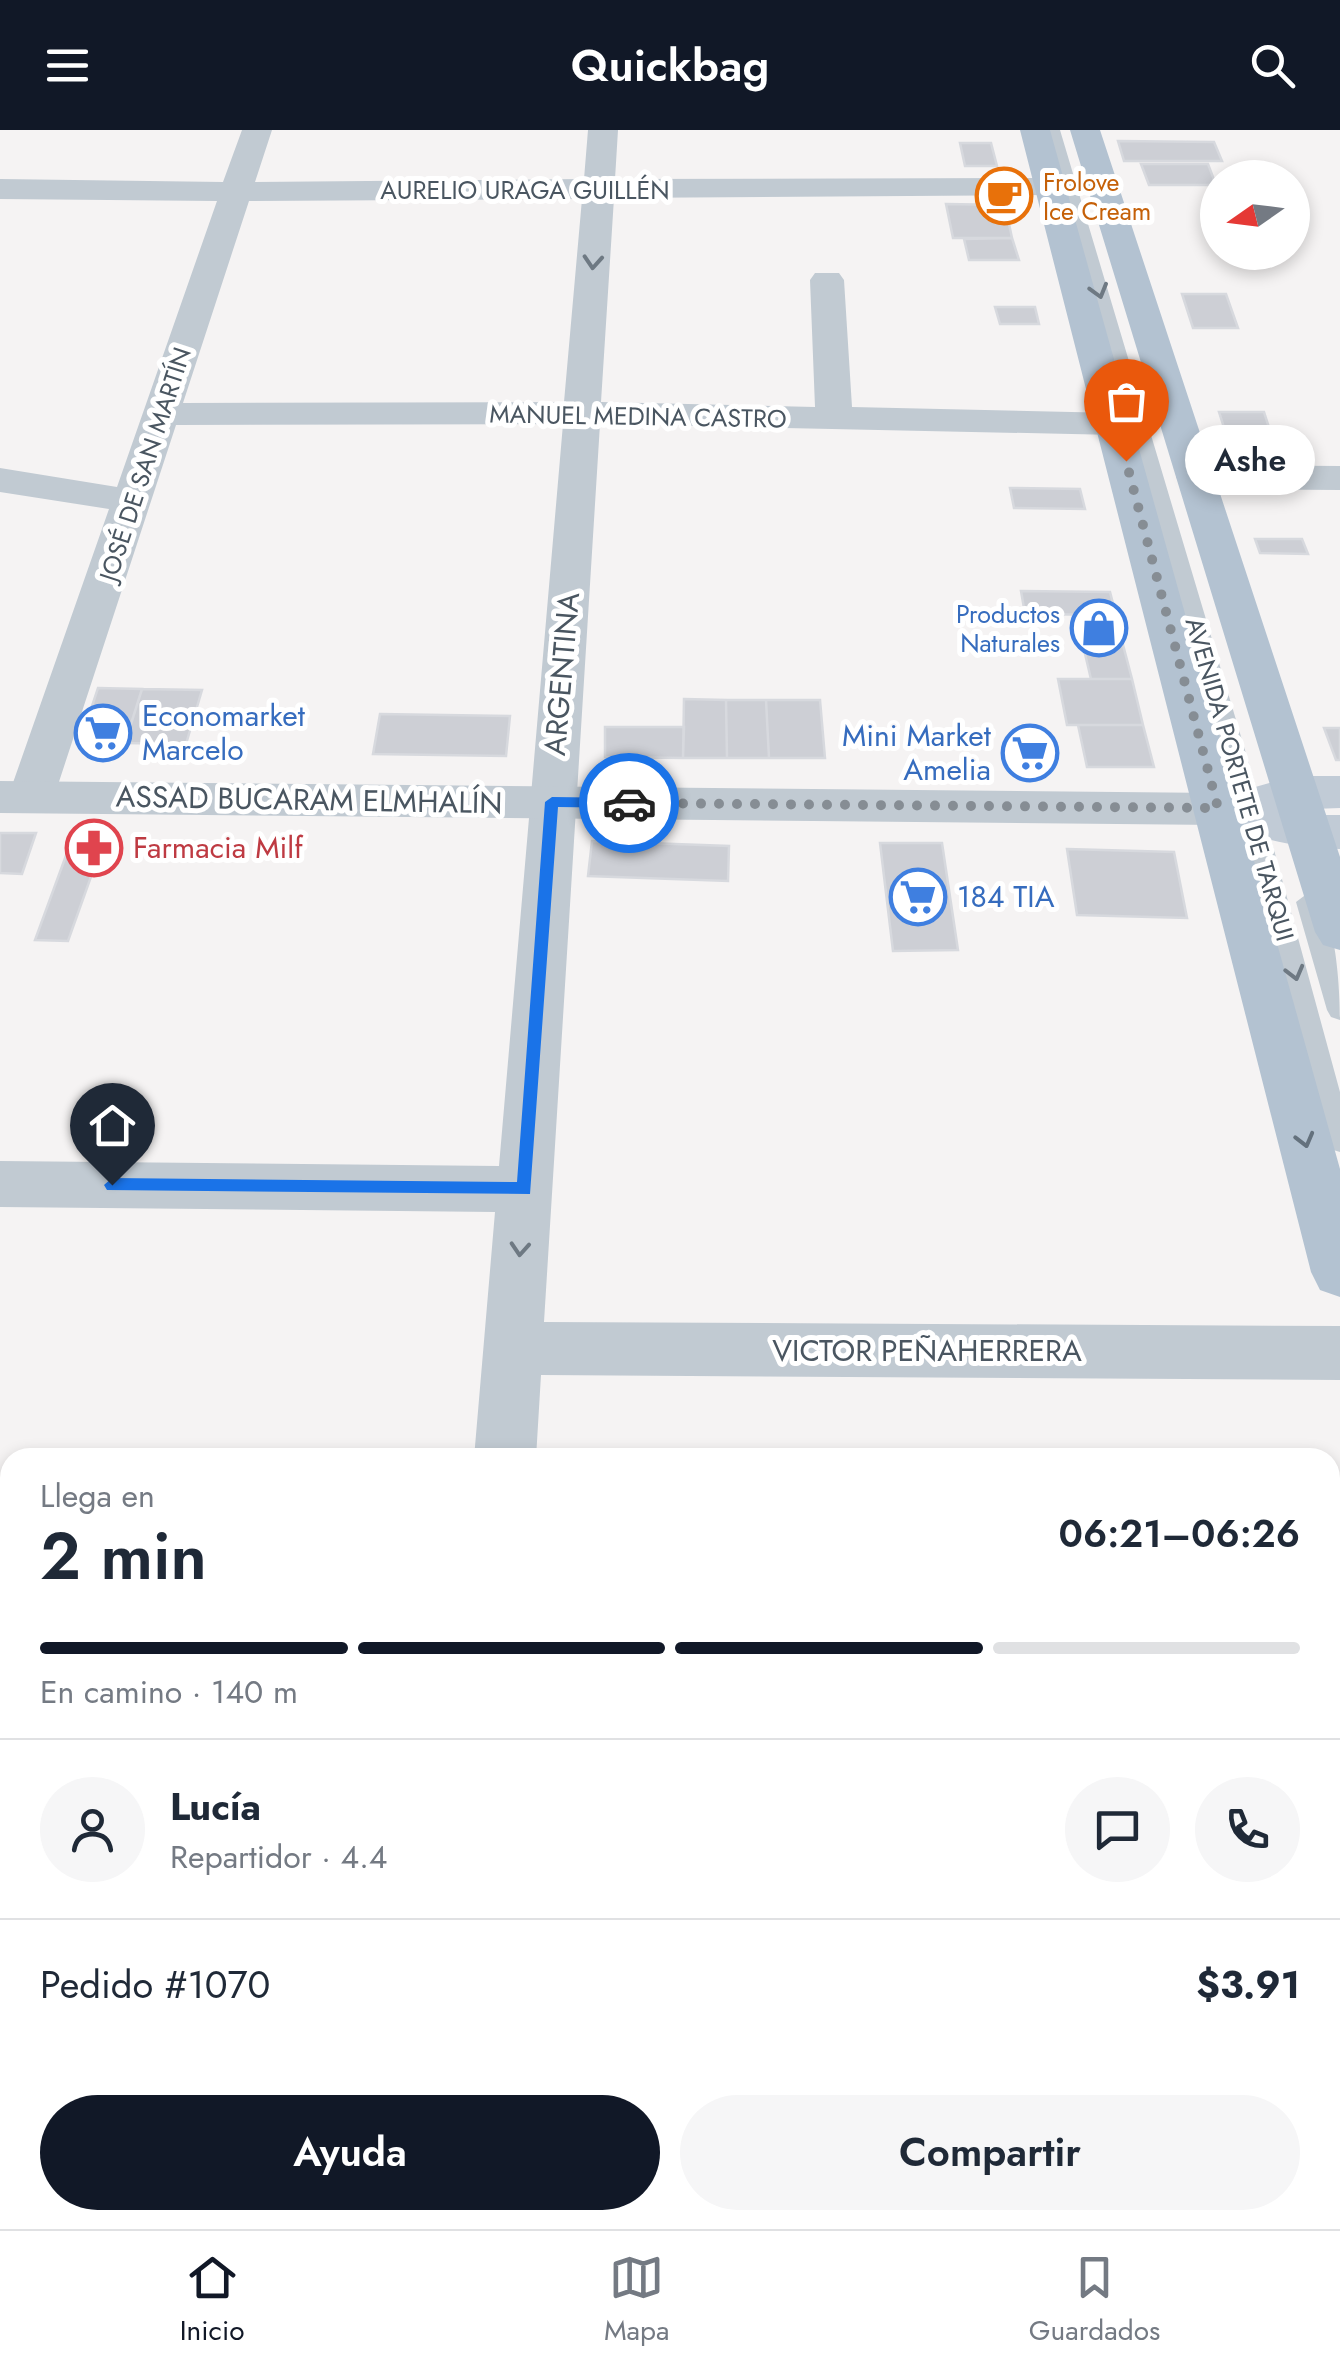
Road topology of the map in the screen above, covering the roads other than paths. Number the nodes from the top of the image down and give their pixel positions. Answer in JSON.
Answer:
{"nodes":[{"id":1,"x":257,"y":130,"type":"edge"},
{"id":2,"x":603,"y":130,"type":"edge"},
{"id":3,"x":1035,"y":130,"type":"edge"},
{"id":4,"x":1052,"y":130,"type":"edge"},
{"id":5,"x":1072,"y":130,"type":"edge"},
{"id":6,"x":1085,"y":130,"type":"edge"},
{"id":7,"x":1050,"y":185,"type":"junction"},
{"id":8,"x":0,"y":188,"type":"edge"},
{"id":9,"x":598,"y":190,"type":"junction"},
{"id":10,"x":236,"y":192,"type":"junction"},
{"id":11,"x":827,"y":280,"type":"dead end"},
{"id":12,"x":582,"y":413,"type":"junction"},
{"id":13,"x":160,"y":414,"type":"junction"},
{"id":14,"x":834,"y":418,"type":"junction"},
{"id":15,"x":1116,"y":424,"type":"junction"},
{"id":16,"x":1194,"y":477,"type":"junction"},
{"id":17,"x":1340,"y":478,"type":"edge"},
{"id":18,"x":0,"y":480,"type":"edge"},
{"id":19,"x":134,"y":501,"type":"junction"},
{"id":20,"x":1340,"y":792,"type":"edge"},
{"id":21,"x":15,"y":797,"type":"edge"},
{"id":22,"x":552,"y":802,"type":"junction"},
{"id":23,"x":1278,"y":813,"type":"edge"},
{"id":24,"x":1340,"y":932,"type":"edge"},
{"id":25,"x":1340,"y":1010,"type":"edge"},
{"id":26,"x":1340,"y":1141,"type":"edge"},
{"id":27,"x":0,"y":1184,"type":"edge"},
{"id":28,"x":524,"y":1189,"type":"junction"},
{"id":29,"x":1340,"y":1272,"type":"edge"},
{"id":30,"x":513,"y":1348,"type":"junction"},
{"id":31,"x":1340,"y":1353,"type":"edge"},
{"id":32,"x":506,"y":1448,"type":"edge"}],
"edges":[{"from":1,"to":10,"type":"street","name":"JOSÉ DE SAN MARTÍN"},
{"from":2,"to":9,"type":"street","name":"ARGENTINA"},
{"from":3,"to":7,"type":"main road","name":"AVENIDA PORTETE DE TARQUI"},
{"from":4,"to":23,"type":"lane","name":"AVENIDA PORTETE DE TARQUI","one_way":true},
{"from":5,"to":23,"type":"lane","name":"AVENIDA PORTETE DE TARQUI"},
{"from":6,"to":16,"type":"main road","name":"AVENIDA PORTETE DE TARQUI"},
{"from":7,"to":9,"type":"street","name":"AURELIO URAGA GUILLÉN"},
{"from":7,"to":15,"type":"main road","name":"AVENIDA PORTETE DE TARQUI"},
{"from":8,"to":10,"type":"street","name":"AURELIO URAGA GUILLÉN"},
{"from":9,"to":10,"type":"street","name":"AURELIO URAGA GUILLÉN"},
{"from":9,"to":12,"type":"street","name":"ARGENTINA","one_way":true},
{"from":10,"to":13,"type":"street","name":"JOSÉ DE SAN MARTÍN"},
{"from":11,"to":14,"type":"street"},
{"from":12,"to":13,"type":"street","name":"MANUEL MEDINA CASTRO"},
{"from":12,"to":14,"type":"street","name":"MANUEL MEDINA CASTRO"},
{"from":12,"to":22,"type":"street","name":"ARGENTINA"},
{"from":13,"to":19,"type":"street","name":"JOSÉ DE SAN MARTÍN"},
{"from":14,"to":15,"type":"street","name":"MANUEL MEDINA CASTRO"},
{"from":15,"to":23,"type":"main road","name":"AVENIDA PORTETE DE TARQUI"},
{"from":16,"to":17,"type":"street"},
{"from":16,"to":23,"type":"main road","name":"AVENIDA PORTETE DE TARQUI"},
{"from":18,"to":19,"type":"street"},
{"from":19,"to":21,"type":"street","name":"JOSÉ DE SAN MARTÍN"},
{"from":20,"to":23,"type":"main road","name":"ASSAD BUCARAM ELMHALÍN"},
{"from":21,"to":22,"type":"street","name":"ASSAD BUCARAM ELMHALÍN"},
{"from":22,"to":23,"type":"street","name":"ASSAD BUCARAM ELMHALÍN"},
{"from":22,"to":28,"type":"street","name":"ARGENTINA"},
{"from":23,"to":24,"type":"main road","name":"AVENIDA PORTETE DE TARQUI"},
{"from":23,"to":25,"type":"lane","name":"AVENIDA PORTETE DE TARQUI"},
{"from":23,"to":26,"type":"lane","name":"AVENIDA PORTETE DE TARQUI","one_way":true},
{"from":23,"to":29,"type":"main road","name":"AVENIDA PORTETE DE TARQUI","one_way":true},
{"from":27,"to":28,"type":"street"},
{"from":28,"to":30,"type":"street","name":"ARGENTINA","one_way":true},
{"from":30,"to":31,"type":"street","name":"VICTOR PEÑAHERRERA"},
{"from":30,"to":32,"type":"street","name":"ARGENTINA"}]}
